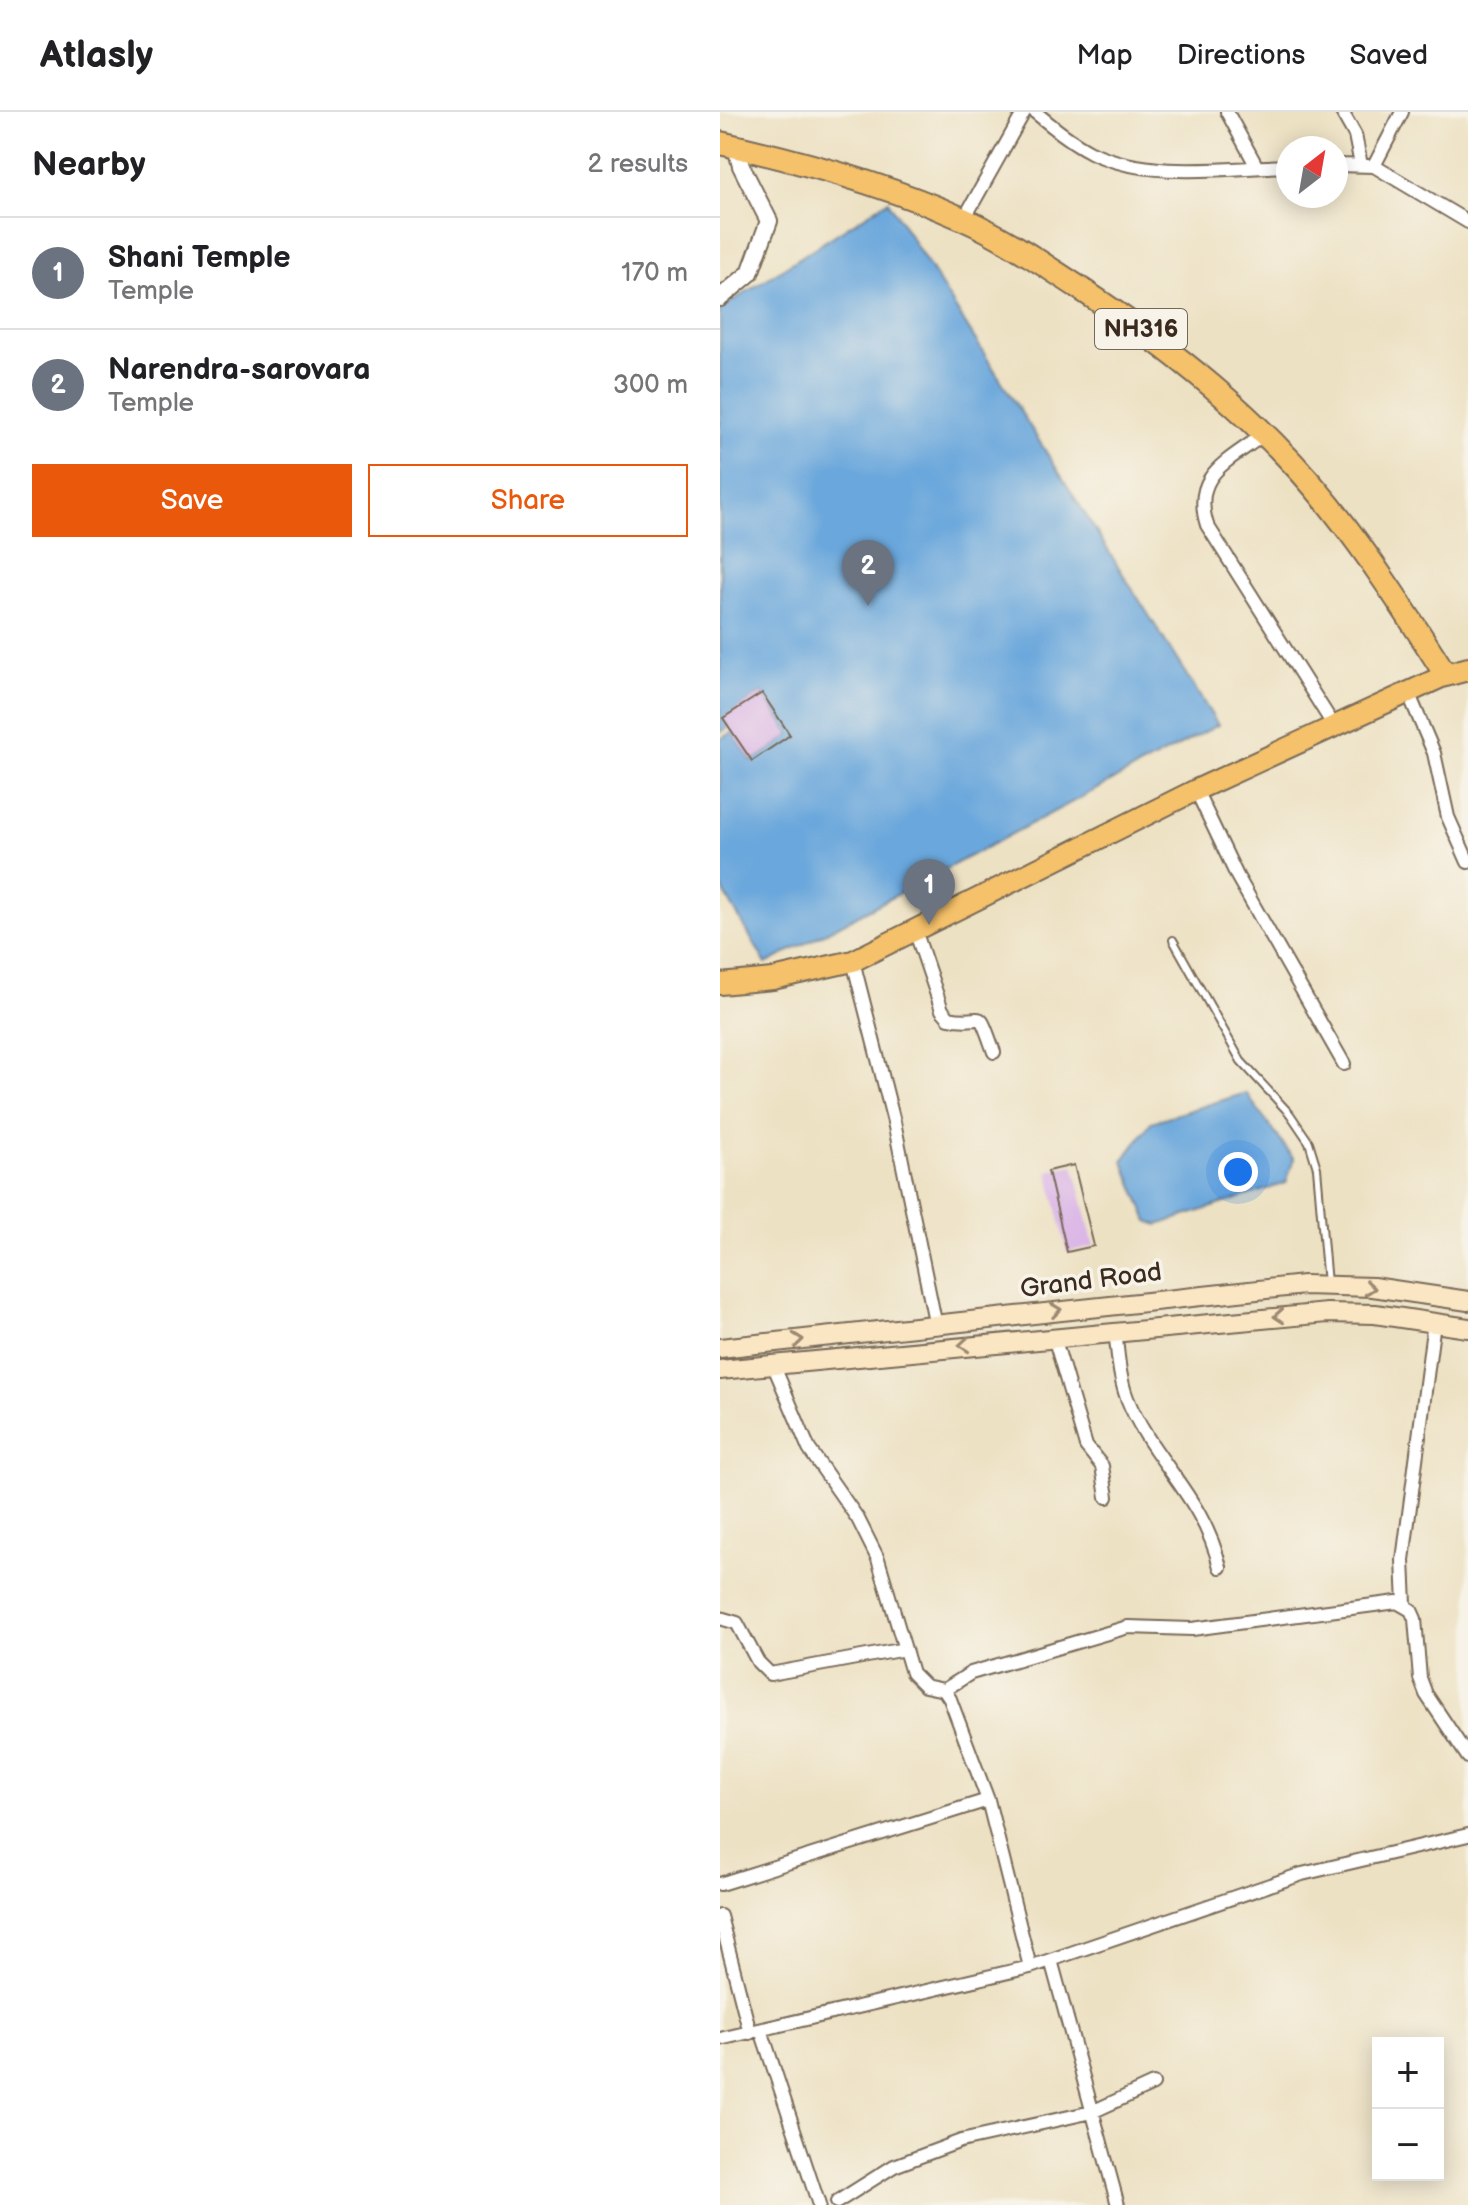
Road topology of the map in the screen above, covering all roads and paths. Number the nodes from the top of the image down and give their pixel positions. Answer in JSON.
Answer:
{"nodes":[{"id":1,"x":1227,"y":112,"type":"edge"},
{"id":2,"x":1342,"y":112,"type":"edge"},
{"id":3,"x":1402,"y":112,"type":"edge"},
{"id":4,"x":1027,"y":113,"type":"edge"},
{"id":5,"x":728,"y":145,"type":"edge"},
{"id":6,"x":1348,"y":165,"type":"edge"},
{"id":7,"x":1368,"y":165,"type":"junction"},
{"id":8,"x":1276,"y":166,"type":"edge"},
{"id":9,"x":1257,"y":167,"type":"junction"},
{"id":10,"x":964,"y":219,"type":"junction"},
{"id":11,"x":1468,"y":222,"type":"edge"},
{"id":12,"x":720,"y":298,"type":"edge"},
{"id":13,"x":1264,"y":434,"type":"junction"},
{"id":14,"x":1468,"y":669,"type":"edge"},
{"id":15,"x":1446,"y":675,"type":"junction"},
{"id":16,"x":1408,"y":692,"type":"junction"},
{"id":17,"x":1334,"y":726,"type":"junction"},
{"id":18,"x":1196,"y":790,"type":"junction"},
{"id":19,"x":1468,"y":862,"type":"edge"},
{"id":20,"x":915,"y":930,"type":"junction"},
{"id":21,"x":1173,"y":940,"type":"dead end"},
{"id":22,"x":853,"y":961,"type":"junction"},
{"id":23,"x":720,"y":984,"type":"edge"},
{"id":24,"x":994,"y":1052,"type":"dead end"},
{"id":25,"x":1344,"y":1064,"type":"dead end"},
{"id":26,"x":1327,"y":1284,"type":"junction"},
{"id":27,"x":1468,"y":1301,"type":"edge"},
{"id":28,"x":1434,"y":1322,"type":"junction"},
{"id":29,"x":936,"y":1326,"type":"junction"},
{"id":30,"x":1468,"y":1328,"type":"edge"},
{"id":31,"x":1115,"y":1331,"type":"junction"},
{"id":32,"x":1054,"y":1337,"type":"junction"},
{"id":33,"x":720,"y":1348,"type":"edge"},
{"id":34,"x":773,"y":1364,"type":"junction"},
{"id":35,"x":720,"y":1370,"type":"edge"},
{"id":36,"x":1107,"y":1497,"type":"dead end"},
{"id":37,"x":1220,"y":1567,"type":"dead end"},
{"id":38,"x":1405,"y":1604,"type":"junction"},
{"id":39,"x":720,"y":1618,"type":"edge"},
{"id":40,"x":905,"y":1649,"type":"junction"},
{"id":41,"x":944,"y":1690,"type":"junction"},
{"id":42,"x":1468,"y":1757,"type":"edge"},
{"id":43,"x":988,"y":1800,"type":"junction"},
{"id":44,"x":1468,"y":1835,"type":"edge"},
{"id":45,"x":722,"y":1886,"type":"edge"},
{"id":46,"x":720,"y":1916,"type":"edge"},
{"id":47,"x":1051,"y":1960,"type":"junction"},
{"id":48,"x":1030,"y":1967,"type":"junction"},
{"id":49,"x":756,"y":2032,"type":"junction"},
{"id":50,"x":720,"y":2039,"type":"edge"},
{"id":51,"x":1153,"y":2084,"type":"dead end"},
{"id":52,"x":1092,"y":2112,"type":"junction"},
{"id":53,"x":837,"y":2202,"type":"dead end"},
{"id":54,"x":819,"y":2205,"type":"edge"},
{"id":55,"x":1118,"y":2205,"type":"edge"}],
"edges":[{"from":1,"to":9,"type":"street"},
{"from":2,"to":7,"type":"street"},
{"from":3,"to":7,"type":"street"},
{"from":4,"to":9,"type":"street"},
{"from":4,"to":10,"type":"street"},
{"from":5,"to":10,"type":"highway","number":"NH316"},
{"from":5,"to":12,"type":"street"},
{"from":6,"to":7,"type":"street"},
{"from":7,"to":11,"type":"street"},
{"from":8,"to":9,"type":"street"},
{"from":10,"to":13,"type":"highway","number":"NH316"},
{"from":13,"to":15,"type":"highway","number":"NH316"},
{"from":13,"to":17,"type":"street"},
{"from":14,"to":15,"type":"highway"},
{"from":15,"to":16,"type":"main road"},
{"from":16,"to":17,"type":"main road"},
{"from":16,"to":19,"type":"street"},
{"from":17,"to":18,"type":"main road"},
{"from":18,"to":20,"type":"main road"},
{"from":18,"to":25,"type":"street"},
{"from":20,"to":22,"type":"main road"},
{"from":20,"to":24,"type":"street"},
{"from":21,"to":26,"type":"lane"},
{"from":22,"to":23,"type":"main road"},
{"from":22,"to":29,"type":"street"},
{"from":26,"to":27,"type":"main road","name":"Grand Road","one_way":true},
{"from":29,"to":26,"type":"main road","name":"Grand Road","one_way":true},
{"from":28,"to":30,"type":"main road","name":"Grand Road"},
{"from":28,"to":31,"type":"main road","name":"Grand Road","one_way":true},
{"from":28,"to":38,"type":"street"},
{"from":33,"to":29,"type":"main road","name":"Grand Road","one_way":true},
{"from":31,"to":32,"type":"main road","name":"Grand Road"},
{"from":31,"to":37,"type":"street"},
{"from":32,"to":34,"type":"main road","name":"Grand Road","one_way":true},
{"from":32,"to":36,"type":"street"},
{"from":34,"to":35,"type":"main road","name":"Grand Road"},
{"from":34,"to":40,"type":"street"},
{"from":38,"to":41,"type":"street"},
{"from":38,"to":42,"type":"street"},
{"from":39,"to":40,"type":"street"},
{"from":40,"to":41,"type":"street"},
{"from":41,"to":43,"type":"street"},
{"from":43,"to":45,"type":"street"},
{"from":43,"to":48,"type":"street"},
{"from":44,"to":47,"type":"street"},
{"from":46,"to":49,"type":"street"},
{"from":47,"to":48,"type":"street"},
{"from":47,"to":52,"type":"street"},
{"from":48,"to":49,"type":"street"},
{"from":49,"to":50,"type":"street"},
{"from":49,"to":54,"type":"street"},
{"from":51,"to":52,"type":"street"},
{"from":52,"to":53,"type":"street"},
{"from":52,"to":55,"type":"street"}]}
